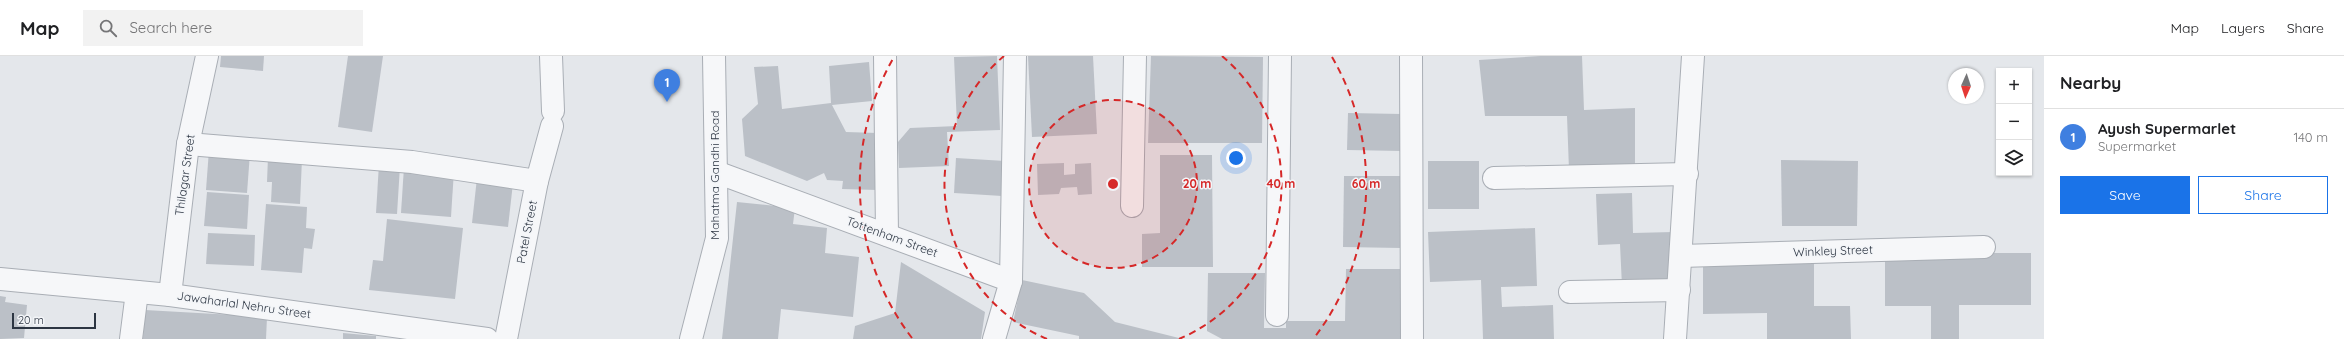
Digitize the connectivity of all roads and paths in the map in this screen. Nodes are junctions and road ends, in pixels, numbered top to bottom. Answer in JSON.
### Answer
{"nodes":[{"id":1,"x":207,"y":56,"type":"edge"},
{"id":2,"x":551,"y":56,"type":"edge"},
{"id":3,"x":714,"y":56,"type":"edge"},
{"id":4,"x":885,"y":56,"type":"edge"},
{"id":5,"x":1015,"y":56,"type":"edge"},
{"id":6,"x":1135,"y":56,"type":"edge"},
{"id":7,"x":1280,"y":56,"type":"edge"},
{"id":8,"x":1411,"y":56,"type":"edge"},
{"id":9,"x":1693,"y":56,"type":"edge"},
{"id":10,"x":188,"y":144,"type":"junction"},
{"id":11,"x":716,"y":172,"type":"junction"},
{"id":12,"x":1687,"y":174,"type":"junction"},
{"id":13,"x":1494,"y":178,"type":"dead end"},
{"id":14,"x":537,"y":181,"type":"junction"},
{"id":15,"x":1132,"y":206,"type":"dead end"},
{"id":16,"x":888,"y":235,"type":"junction"},
{"id":17,"x":1984,"y":247,"type":"dead end"},
{"id":18,"x":1681,"y":256,"type":"junction"},
{"id":19,"x":0,"y":279,"type":"edge"},
{"id":20,"x":1011,"y":282,"type":"junction"},
{"id":21,"x":1679,"y":290,"type":"junction"},
{"id":22,"x":137,"y":292,"type":"junction"},
{"id":23,"x":1570,"y":292,"type":"dead end"},
{"id":24,"x":170,"y":295,"type":"junction"},
{"id":25,"x":1277,"y":315,"type":"dead end"},
{"id":26,"x":131,"y":339,"type":"edge"},
{"id":27,"x":487,"y":339,"type":"edge"},
{"id":28,"x":506,"y":339,"type":"edge"},
{"id":29,"x":691,"y":339,"type":"edge"},
{"id":30,"x":994,"y":339,"type":"edge"},
{"id":31,"x":1412,"y":339,"type":"edge"},
{"id":32,"x":1675,"y":339,"type":"edge"}],
"edges":[{"from":1,"to":10,"type":"street","name":"Thilagar Street"},
{"from":2,"to":14,"type":"street","name":"Patel Street"},
{"from":3,"to":11,"type":"street","name":"Mahatma Gandhi Road"},
{"from":4,"to":16,"type":"street"},
{"from":5,"to":20,"type":"street"},
{"from":6,"to":15,"type":"street"},
{"from":7,"to":25,"type":"street"},
{"from":8,"to":31,"type":"street"},
{"from":9,"to":12,"type":"street"},
{"from":10,"to":14,"type":"street"},
{"from":10,"to":24,"type":"street","name":"Thilagar Street"},
{"from":11,"to":16,"type":"street","name":"Tottenham Street"},
{"from":11,"to":29,"type":"street","name":"Mahatma Gandhi Road"},
{"from":12,"to":13,"type":"street"},
{"from":12,"to":18,"type":"street"},
{"from":14,"to":28,"type":"street","name":"Patel Street"},
{"from":16,"to":20,"type":"street","name":"Tottenham Street"},
{"from":17,"to":18,"type":"street","name":"Winkley Street"},
{"from":18,"to":21,"type":"street"},
{"from":19,"to":22,"type":"street","name":"Jawaharlal Nehru Street"},
{"from":20,"to":30,"type":"street"},
{"from":21,"to":23,"type":"street"},
{"from":21,"to":32,"type":"street"},
{"from":22,"to":24,"type":"street","name":"Jawaharlal Nehru Street"},
{"from":22,"to":26,"type":"street"},
{"from":24,"to":27,"type":"street","name":"Jawaharlal Nehru Street"}]}
